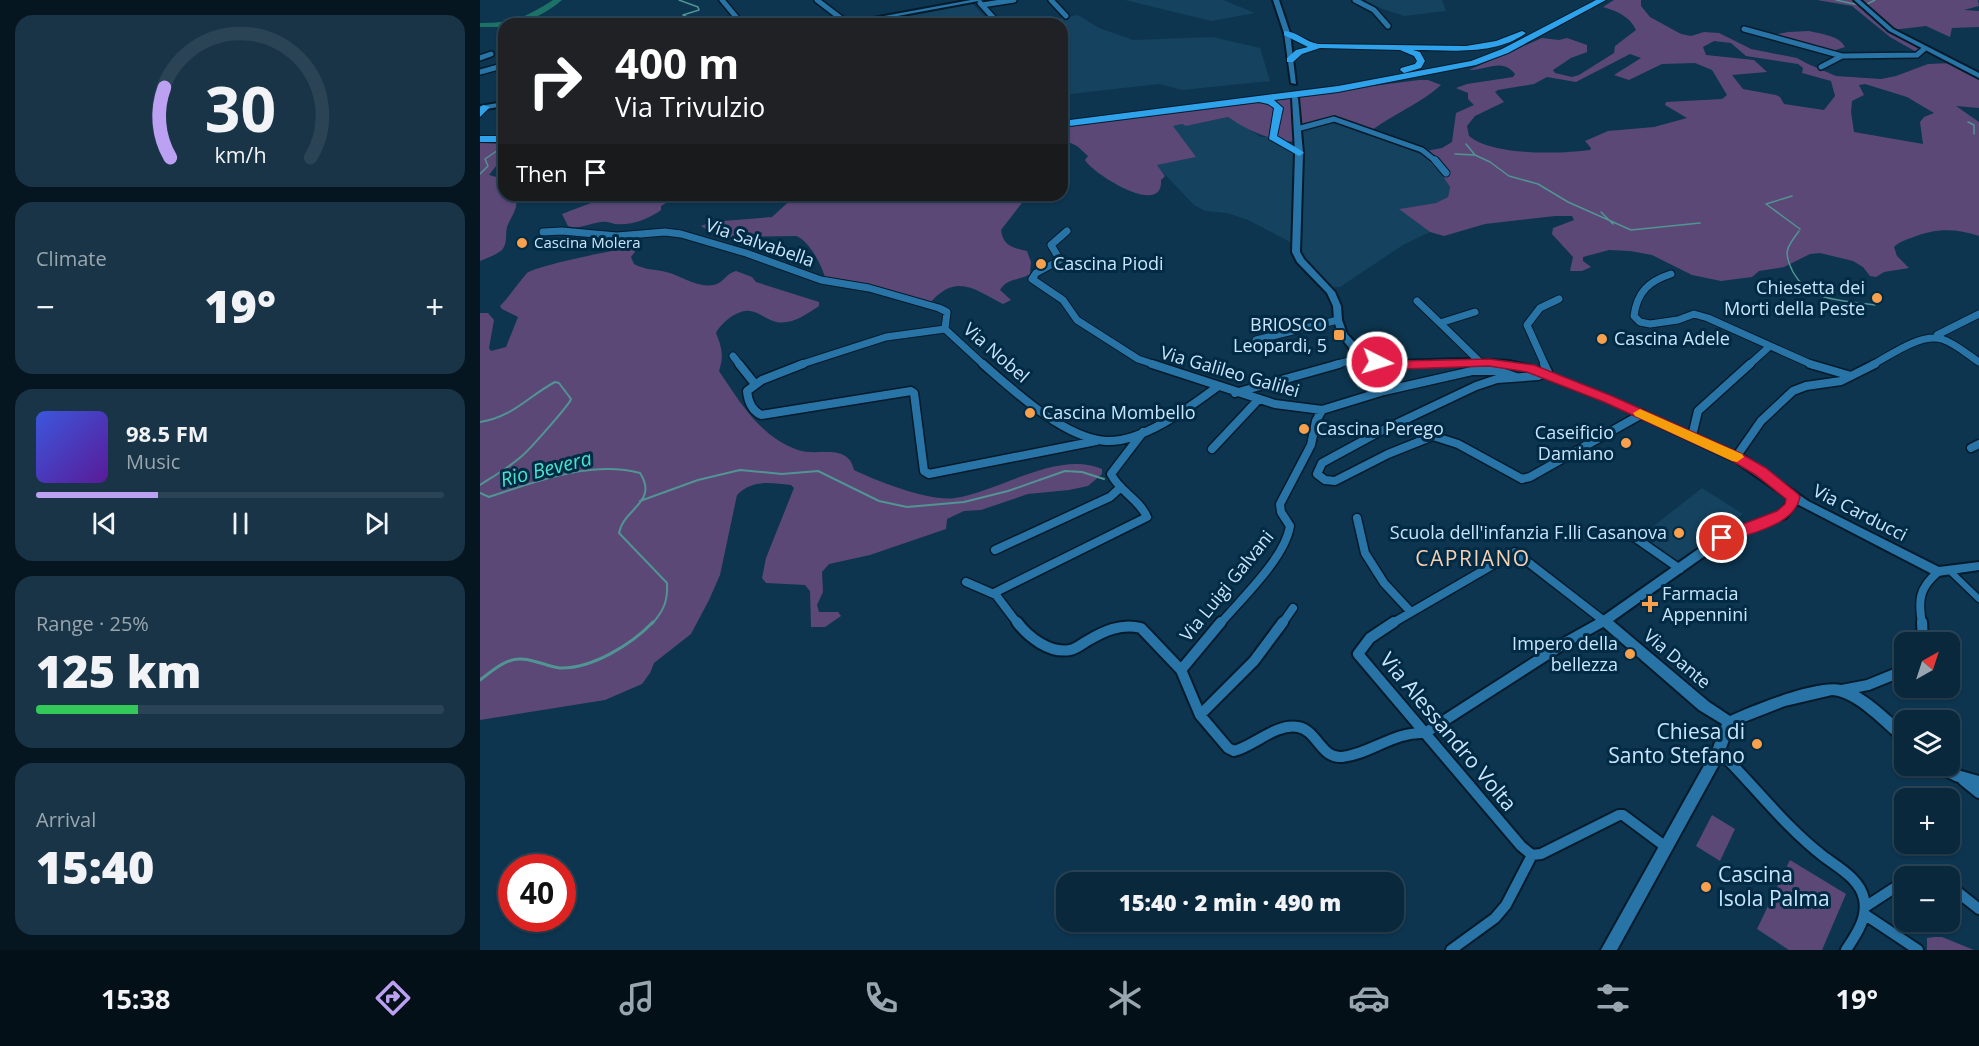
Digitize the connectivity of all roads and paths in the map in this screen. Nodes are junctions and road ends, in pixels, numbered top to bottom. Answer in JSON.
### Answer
{"nodes":[{"id":1,"x":722,"y":0,"type":"edge"},
{"id":2,"x":817,"y":0,"type":"edge"},
{"id":3,"x":1014,"y":0,"type":"edge"},
{"id":4,"x":1051,"y":0,"type":"edge"},
{"id":5,"x":1276,"y":0,"type":"edge"},
{"id":6,"x":1355,"y":0,"type":"edge"},
{"id":7,"x":1588,"y":0,"type":"edge"},
{"id":8,"x":1602,"y":0,"type":"edge"},
{"id":9,"x":1857,"y":0,"type":"edge"},
{"id":10,"x":980,"y":2,"type":"edge"},
{"id":11,"x":942,"y":3,"type":"edge"},
{"id":12,"x":1570,"y":10,"type":"junction"},
{"id":13,"x":1066,"y":16,"type":"dead end"},
{"id":14,"x":737,"y":18,"type":"edge"},
{"id":15,"x":838,"y":18,"type":"edge"},
{"id":16,"x":873,"y":18,"type":"edge"},
{"id":17,"x":994,"y":18,"type":"edge"},
{"id":18,"x":1388,"y":26,"type":"dead end"},
{"id":19,"x":1744,"y":29,"type":"dead end"},
{"id":20,"x":1287,"y":33,"type":"junction"},
{"id":21,"x":1289,"y":46,"type":"junction"},
{"id":22,"x":1307,"y":46,"type":"junction"},
{"id":23,"x":1393,"y":47,"type":"junction"},
{"id":24,"x":1924,"y":49,"type":"junction"},
{"id":25,"x":491,"y":54,"type":"dead end"},
{"id":26,"x":1842,"y":56,"type":"junction"},
{"id":27,"x":480,"y":57,"type":"edge"},
{"id":28,"x":1290,"y":60,"type":"junction"},
{"id":29,"x":498,"y":67,"type":"edge"},
{"id":30,"x":1821,"y":67,"type":"dead end"},
{"id":31,"x":480,"y":72,"type":"edge"},
{"id":32,"x":1977,"y":75,"type":"edge"},
{"id":33,"x":1334,"y":81,"type":"junction"},
{"id":34,"x":1294,"y":83,"type":"dead end"},
{"id":35,"x":1348,"y":87,"type":"junction"},
{"id":36,"x":1295,"y":98,"type":"dead end"},
{"id":37,"x":1276,"y":105,"type":"junction"},
{"id":38,"x":498,"y":106,"type":"edge"},
{"id":39,"x":1197,"y":107,"type":"junction"},
{"id":40,"x":482,"y":110,"type":"edge"},
{"id":41,"x":1068,"y":117,"type":"edge"},
{"id":42,"x":1068,"y":123,"type":"edge"},
{"id":43,"x":1297,"y":129,"type":"junction"},
{"id":44,"x":480,"y":133,"type":"edge"},
{"id":45,"x":498,"y":134,"type":"edge"},
{"id":46,"x":480,"y":139,"type":"edge"},
{"id":47,"x":498,"y":139,"type":"edge"},
{"id":48,"x":1276,"y":141,"type":"junction"},
{"id":49,"x":1299,"y":149,"type":"junction"},
{"id":50,"x":1446,"y":173,"type":"dead end"},
{"id":51,"x":1067,"y":231,"type":"dead end"},
{"id":52,"x":543,"y":232,"type":"dead end"},
{"id":53,"x":1671,"y":274,"type":"dead end"},
{"id":54,"x":1559,"y":299,"type":"dead end"},
{"id":55,"x":1417,"y":302,"type":"dead end"},
{"id":56,"x":1475,"y":312,"type":"dead end"},
{"id":57,"x":1979,"y":314,"type":"edge"},
{"id":58,"x":1338,"y":320,"type":"junction"},
{"id":59,"x":1440,"y":323,"type":"junction"},
{"id":60,"x":945,"y":329,"type":"junction"},
{"id":61,"x":1941,"y":338,"type":"junction"},
{"id":62,"x":1256,"y":340,"type":"dead end"},
{"id":63,"x":1770,"y":346,"type":"junction"},
{"id":64,"x":733,"y":357,"type":"dead end"},
{"id":65,"x":1364,"y":357,"type":"junction"},
{"id":66,"x":1480,"y":362,"type":"junction"},
{"id":67,"x":1979,"y":362,"type":"edge"},
{"id":68,"x":1529,"y":368,"type":"junction"},
{"id":69,"x":1541,"y":373,"type":"junction"},
{"id":70,"x":1851,"y":376,"type":"junction"},
{"id":71,"x":1516,"y":377,"type":"junction"},
{"id":72,"x":755,"y":384,"type":"junction"},
{"id":73,"x":1217,"y":387,"type":"junction"},
{"id":74,"x":1235,"y":393,"type":"junction"},
{"id":75,"x":1258,"y":400,"type":"junction"},
{"id":76,"x":1322,"y":410,"type":"junction"},
{"id":77,"x":1642,"y":414,"type":"junction"},
{"id":78,"x":1143,"y":432,"type":"junction"},
{"id":79,"x":1692,"y":436,"type":"junction"},
{"id":80,"x":1096,"y":441,"type":"junction"},
{"id":81,"x":1212,"y":448,"type":"dead end"},
{"id":82,"x":1736,"y":457,"type":"junction"},
{"id":83,"x":1120,"y":488,"type":"junction"},
{"id":84,"x":1793,"y":497,"type":"junction"},
{"id":85,"x":1357,"y":518,"type":"dead end"},
{"id":86,"x":1627,"y":532,"type":"dead end"},
{"id":87,"x":995,"y":550,"type":"dead end"},
{"id":88,"x":1977,"y":568,"type":"edge"},
{"id":89,"x":1680,"y":569,"type":"junction"},
{"id":90,"x":1944,"y":571,"type":"junction"},
{"id":91,"x":966,"y":582,"type":"dead end"},
{"id":92,"x":994,"y":593,"type":"junction"},
{"id":93,"x":1979,"y":599,"type":"edge"},
{"id":94,"x":1293,"y":608,"type":"dead end"},
{"id":95,"x":1410,"y":611,"type":"junction"},
{"id":96,"x":1604,"y":621,"type":"junction"},
{"id":97,"x":1922,"y":632,"type":"edge"},
{"id":98,"x":1181,"y":670,"type":"junction"},
{"id":99,"x":1894,"y":675,"type":"edge"},
{"id":100,"x":1841,"y":690,"type":"junction"},
{"id":101,"x":1200,"y":716,"type":"junction"},
{"id":102,"x":1728,"y":722,"type":"junction"},
{"id":103,"x":1894,"y":729,"type":"edge"},
{"id":104,"x":1426,"y":733,"type":"junction"},
{"id":105,"x":1717,"y":755,"type":"junction"},
{"id":106,"x":1957,"y":776,"type":"joint"},
{"id":107,"x":1979,"y":782,"type":"edge"},
{"id":108,"x":1979,"y":793,"type":"edge"},
{"id":109,"x":1666,"y":847,"type":"junction"},
{"id":110,"x":1532,"y":855,"type":"junction"},
{"id":111,"x":1894,"y":890,"type":"edge"},
{"id":112,"x":1960,"y":894,"type":"edge"},
{"id":113,"x":1979,"y":909,"type":"edge"},
{"id":114,"x":1864,"y":910,"type":"junction"},
{"id":115,"x":1451,"y":950,"type":"edge"},
{"id":116,"x":1609,"y":950,"type":"edge"},
{"id":117,"x":1846,"y":950,"type":"edge"},
{"id":118,"x":1918,"y":950,"type":"edge"}],
"edges":[{"from":1,"to":14,"type":"street"},
{"from":2,"to":15,"type":"street"},
{"from":3,"to":10,"type":"street"},
{"from":4,"to":13,"type":"street"},
{"from":5,"to":20,"type":"street"},
{"from":6,"to":18,"type":"street"},
{"from":7,"to":12,"type":"highway"},
{"from":8,"to":35,"type":"highway"},
{"from":9,"to":24,"type":"street"},
{"from":10,"to":11,"type":"street"},
{"from":10,"to":17,"type":"street"},
{"from":11,"to":16,"type":"street"},
{"from":12,"to":23,"type":"highway"},
{"from":12,"to":33,"type":"highway"},
{"from":19,"to":26,"type":"street"},
{"from":20,"to":21,"type":"street"},
{"from":20,"to":22,"type":"highway"},
{"from":21,"to":22,"type":"highway"},
{"from":21,"to":28,"type":"street"},
{"from":22,"to":23,"type":"highway"},
{"from":22,"to":28,"type":"highway"},
{"from":23,"to":33,"type":"highway"},
{"from":24,"to":26,"type":"street"},
{"from":24,"to":32,"type":"street"},
{"from":25,"to":27,"type":"street"},
{"from":26,"to":30,"type":"street"},
{"from":28,"to":34,"type":"street"},
{"from":29,"to":31,"type":"street"},
{"from":33,"to":41,"type":"highway"},
{"from":35,"to":37,"type":"highway"},
{"from":35,"to":39,"type":"highway"},
{"from":36,"to":43,"type":"street"},
{"from":37,"to":39,"type":"highway"},
{"from":37,"to":48,"type":"highway"},
{"from":38,"to":40,"type":"street"},
{"from":39,"to":42,"type":"highway"},
{"from":43,"to":49,"type":"street"},
{"from":43,"to":50,"type":"street"},
{"from":44,"to":45,"type":"highway"},
{"from":46,"to":47,"type":"highway"},
{"from":48,"to":49,"type":"highway"},
{"from":48,"to":49,"type":"highway"},
{"from":49,"to":58,"type":"street"},
{"from":51,"to":73,"type":"street","name":"Via Galileo Galilei"},
{"from":52,"to":60,"type":"street","name":"Via Salvabella"},
{"from":53,"to":63,"type":"street"},
{"from":54,"to":69,"type":"street"},
{"from":55,"to":59,"type":"street"},
{"from":56,"to":59,"type":"street"},
{"from":57,"to":61,"type":"street"},
{"from":58,"to":62,"type":"street"},
{"from":58,"to":65,"type":"street"},
{"from":59,"to":66,"type":"street"},
{"from":60,"to":72,"type":"street"},
{"from":60,"to":80,"type":"street","name":"Via Nobel"},
{"from":61,"to":67,"type":"street"},
{"from":61,"to":70,"type":"street"},
{"from":63,"to":70,"type":"street"},
{"from":63,"to":79,"type":"street"},
{"from":64,"to":72,"type":"street"},
{"from":65,"to":66,"type":"street","name":"Via Carducci"},
{"from":65,"to":74,"type":"street"},
{"from":66,"to":68,"type":"street","name":"Via Carducci"},
{"from":68,"to":69,"type":"street","name":"Via Carducci"},
{"from":68,"to":71,"type":"street"},
{"from":69,"to":71,"type":"street"},
{"from":69,"to":77,"type":"street","name":"Via Carducci"},
{"from":70,"to":82,"type":"street"},
{"from":71,"to":76,"type":"street","name":"Via Galileo Galilei"},
{"from":71,"to":77,"type":"street"},
{"from":72,"to":80,"type":"street"},
{"from":73,"to":74,"type":"street","name":"Via Galileo Galilei"},
{"from":73,"to":78,"type":"street"},
{"from":74,"to":75,"type":"street","name":"Via Galileo Galilei"},
{"from":75,"to":76,"type":"street","name":"Via Galileo Galilei"},
{"from":75,"to":81,"type":"street"},
{"from":76,"to":98,"type":"street","name":"Via Luigi Galvani"},
{"from":77,"to":79,"type":"street","name":"Via Carducci"},
{"from":78,"to":80,"type":"street"},
{"from":78,"to":83,"type":"street"},
{"from":79,"to":82,"type":"street","name":"Via Carducci"},
{"from":82,"to":84,"type":"street","name":"Via Carducci"},
{"from":83,"to":87,"type":"street"},
{"from":83,"to":92,"type":"street"},
{"from":84,"to":89,"type":"street"},
{"from":84,"to":90,"type":"street","name":"Via Carducci"},
{"from":85,"to":95,"type":"street"},
{"from":86,"to":89,"type":"street"},
{"from":88,"to":90,"type":"street"},
{"from":89,"to":96,"type":"street"},
{"from":90,"to":93,"type":"street"},
{"from":90,"to":97,"type":"street"},
{"from":91,"to":92,"type":"street"},
{"from":92,"to":98,"type":"street"},
{"from":94,"to":101,"type":"street"},
{"from":95,"to":96,"type":"street","name":"Via Alessandro Volta"},
{"from":95,"to":104,"type":"street","name":"Via Alessandro Volta"},
{"from":96,"to":102,"type":"street","name":"Via Dante"},
{"from":96,"to":104,"type":"street"},
{"from":98,"to":101,"type":"street","name":"Via Luigi Galvani"},
{"from":99,"to":100,"type":"street"},
{"from":100,"to":102,"type":"street"},
{"from":100,"to":103,"type":"street"},
{"from":101,"to":104,"type":"street","name":"Via Luigi Galvani"},
{"from":102,"to":105,"type":"street"},
{"from":104,"to":110,"type":"street","name":"Via Alessandro Volta"},
{"from":105,"to":109,"type":"street"},
{"from":105,"to":114,"type":"street"},
{"from":106,"to":107,"type":"street"},
{"from":106,"to":108,"type":"street"},
{"from":109,"to":110,"type":"street"},
{"from":109,"to":116,"type":"street"},
{"from":110,"to":115,"type":"street"},
{"from":111,"to":114,"type":"street"},
{"from":112,"to":113,"type":"street"},
{"from":114,"to":117,"type":"street"},
{"from":114,"to":118,"type":"street"}]}
